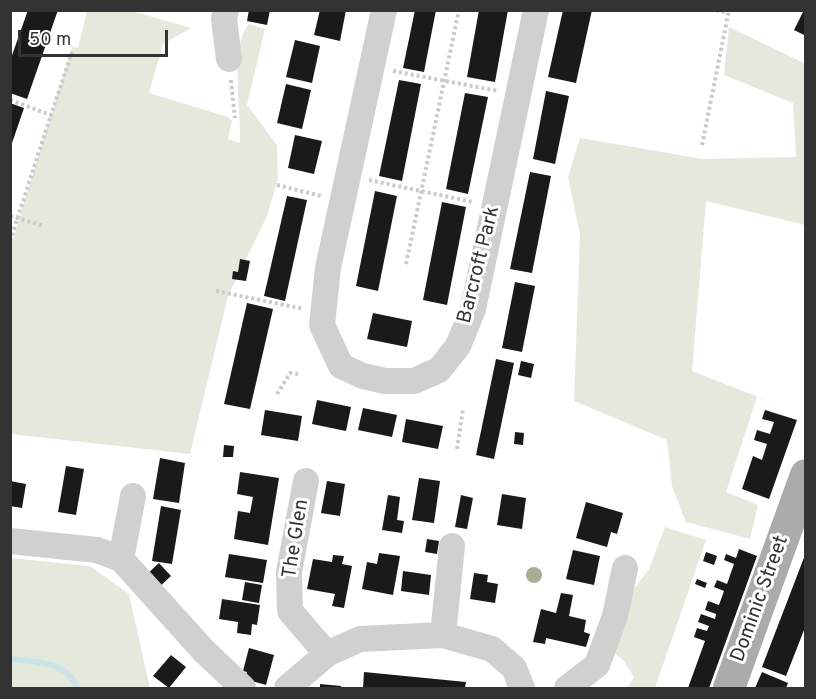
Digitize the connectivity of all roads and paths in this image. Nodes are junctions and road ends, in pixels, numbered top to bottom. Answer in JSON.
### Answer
{"nodes":[{"id":1,"x":226,"y":10,"type":"edge"},
{"id":2,"x":384,"y":10,"type":"edge"},
{"id":3,"x":459,"y":10,"type":"edge"},
{"id":4,"x":536,"y":10,"type":"edge"},
{"id":5,"x":716,"y":10,"type":"edge"},
{"id":6,"x":729,"y":12,"type":"edge"},
{"id":7,"x":72,"y":52,"type":"dead end"},
{"id":8,"x":229,"y":58,"type":"joint"},
{"id":9,"x":371,"y":67,"type":"junction"},
{"id":10,"x":443,"y":81,"type":"junction"},
{"id":11,"x":518,"y":95,"type":"junction"},
{"id":12,"x":10,"y":100,"type":"edge"},
{"id":13,"x":51,"y":115,"type":"junction"},
{"id":14,"x":235,"y":118,"type":"dead end"},
{"id":15,"x":702,"y":145,"type":"dead end"},
{"id":16,"x":348,"y":176,"type":"junction"},
{"id":17,"x":277,"y":185,"type":"dead end"},
{"id":18,"x":421,"y":190,"type":"junction"},
{"id":19,"x":326,"y":197,"type":"dead end"},
{"id":20,"x":495,"y":207,"type":"junction"},
{"id":21,"x":10,"y":216,"type":"edge"},
{"id":22,"x":18,"y":218,"type":"junction"},
{"id":23,"x":44,"y":226,"type":"dead end"},
{"id":24,"x":10,"y":241,"type":"edge"},
{"id":25,"x":406,"y":264,"type":"dead end"},
{"id":26,"x":216,"y":291,"type":"dead end"},
{"id":27,"x":305,"y":310,"type":"dead end"},
{"id":28,"x":298,"y":374,"type":"dead end"},
{"id":29,"x":277,"y":394,"type":"dead end"},
{"id":30,"x":463,"y":409,"type":"dead end"},
{"id":31,"x":457,"y":449,"type":"dead end"},
{"id":32,"x":806,"y":475,"type":"edge"},
{"id":33,"x":306,"y":481,"type":"dead end"},
{"id":34,"x":133,"y":496,"type":"dead end"},
{"id":35,"x":10,"y":541,"type":"edge"},
{"id":36,"x":452,"y":546,"type":"dead end"},
{"id":37,"x":121,"y":559,"type":"junction"},
{"id":38,"x":625,"y":568,"type":"dead end"},
{"id":39,"x":443,"y":635,"type":"junction"},
{"id":40,"x":327,"y":654,"type":"junction"},
{"id":41,"x":243,"y":688,"type":"edge"},
{"id":42,"x":287,"y":688,"type":"edge"},
{"id":43,"x":522,"y":688,"type":"edge"},
{"id":44,"x":567,"y":688,"type":"edge"},
{"id":45,"x":729,"y":688,"type":"edge"}],
"edges":[{"from":1,"to":8,"type":"street"},
{"from":2,"to":9,"type":"street","name":"Barcroft Park"},
{"from":3,"to":10,"type":"path"},
{"from":4,"to":11,"type":"street","name":"Barcroft Park"},
{"from":5,"to":6,"type":"path"},
{"from":6,"to":15,"type":"path"},
{"from":7,"to":13,"type":"path"},
{"from":8,"to":14,"type":"path"},
{"from":9,"to":10,"type":"path"},
{"from":9,"to":16,"type":"street","name":"Barcroft Park"},
{"from":10,"to":11,"type":"path"},
{"from":10,"to":18,"type":"path"},
{"from":11,"to":20,"type":"street","name":"Barcroft Park"},
{"from":12,"to":13,"type":"path"},
{"from":13,"to":22,"type":"path"},
{"from":16,"to":18,"type":"path"},
{"from":16,"to":20,"type":"street","name":"Barcroft Park"},
{"from":17,"to":19,"type":"path"},
{"from":18,"to":20,"type":"path"},
{"from":18,"to":25,"type":"path"},
{"from":21,"to":22,"type":"path"},
{"from":22,"to":23,"type":"path"},
{"from":22,"to":24,"type":"path"},
{"from":26,"to":27,"type":"path"},
{"from":28,"to":29,"type":"path"},
{"from":30,"to":31,"type":"path"},
{"from":32,"to":45,"type":"main road","name":"Dominic Street"},
{"from":33,"to":40,"type":"street","name":"The Glen"},
{"from":34,"to":37,"type":"street"},
{"from":35,"to":37,"type":"street"},
{"from":36,"to":39,"type":"street"},
{"from":37,"to":41,"type":"street"},
{"from":38,"to":44,"type":"street"},
{"from":39,"to":40,"type":"street"},
{"from":39,"to":43,"type":"street"},
{"from":40,"to":42,"type":"street"}]}
